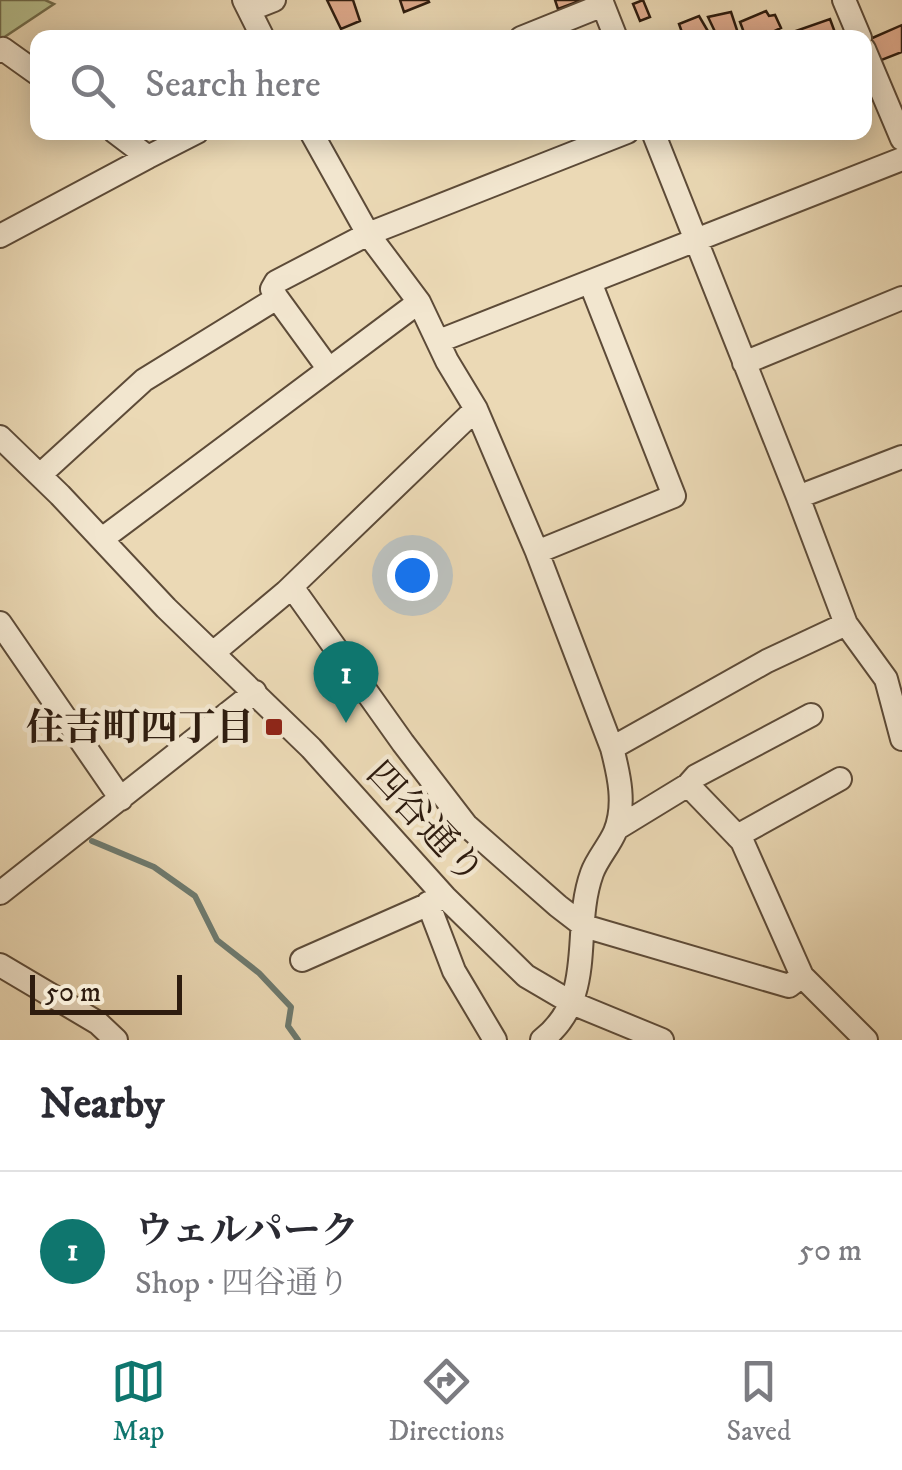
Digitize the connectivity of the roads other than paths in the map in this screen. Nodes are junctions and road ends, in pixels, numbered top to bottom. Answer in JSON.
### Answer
{"nodes":[{"id":1,"x":274,"y":0,"type":"edge"},
{"id":2,"x":844,"y":0,"type":"edge"},
{"id":3,"x":602,"y":2,"type":"edge"},
{"id":4,"x":246,"y":5,"type":"edge"},
{"id":5,"x":258,"y":30,"type":"edge"},
{"id":6,"x":539,"y":30,"type":"edge"},
{"id":7,"x":613,"y":30,"type":"edge"},
{"id":8,"x":857,"y":30,"type":"edge"},
{"id":9,"x":0,"y":51,"type":"edge"},
{"id":10,"x":30,"y":68,"type":"edge"},
{"id":11,"x":872,"y":68,"type":"edge"},
{"id":12,"x":125,"y":140,"type":"edge"},
{"id":13,"x":183,"y":140,"type":"edge"},
{"id":14,"x":315,"y":140,"type":"edge"},
{"id":15,"x":607,"y":140,"type":"edge"},
{"id":16,"x":657,"y":140,"type":"edge"},
{"id":17,"x":902,"y":140,"type":"edge"},
{"id":18,"x":148,"y":158,"type":"junction"},
{"id":19,"x":902,"y":159,"type":"edge"},
{"id":20,"x":368,"y":234,"type":"junction"},
{"id":21,"x":0,"y":236,"type":"edge"},
{"id":22,"x":696,"y":241,"type":"junction"},
{"id":23,"x":590,"y":282,"type":"junction"},
{"id":24,"x":276,"y":298,"type":"junction"},
{"id":25,"x":902,"y":298,"type":"edge"},
{"id":26,"x":419,"y":302,"type":"junction"},
{"id":27,"x":439,"y":341,"type":"junction"},
{"id":28,"x":744,"y":363,"type":"junction"},
{"id":29,"x":328,"y":368,"type":"junction"},
{"id":30,"x":476,"y":410,"type":"junction"},
{"id":31,"x":2,"y":442,"type":"edge"},
{"id":32,"x":902,"y":458,"type":"edge"},
{"id":33,"x":40,"y":475,"type":"junction"},
{"id":34,"x":798,"y":497,"type":"junction"},
{"id":35,"x":102,"y":539,"type":"junction"},
{"id":36,"x":537,"y":552,"type":"junction"},
{"id":37,"x":292,"y":586,"type":"junction"},
{"id":38,"x":0,"y":623,"type":"edge"},
{"id":39,"x":846,"y":624,"type":"junction"},
{"id":40,"x":214,"y":652,"type":"junction"},
{"id":41,"x":255,"y":692,"type":"junction"},
{"id":42,"x":899,"y":714,"type":"edge"},
{"id":43,"x":811,"y":716,"type":"dead end"},
{"id":44,"x":902,"y":739,"type":"edge"},
{"id":45,"x":612,"y":748,"type":"junction"},
{"id":46,"x":840,"y":780,"type":"dead end"},
{"id":47,"x":688,"y":784,"type":"junction"},
{"id":48,"x":121,"y":800,"type":"junction"},
{"id":49,"x":616,"y":829,"type":"junction"},
{"id":50,"x":738,"y":836,"type":"junction"},
{"id":51,"x":0,"y":893,"type":"edge"},
{"id":52,"x":437,"y":900,"type":"junction"},
{"id":53,"x":584,"y":926,"type":"junction"},
{"id":54,"x":302,"y":960,"type":"dead end"},
{"id":55,"x":0,"y":965,"type":"edge"},
{"id":56,"x":802,"y":976,"type":"junction"},
{"id":57,"x":572,"y":1002,"type":"junction"},
{"id":58,"x":116,"y":1040,"type":"edge"},
{"id":59,"x":494,"y":1040,"type":"edge"},
{"id":60,"x":542,"y":1040,"type":"edge"},
{"id":61,"x":662,"y":1040,"type":"edge"},
{"id":62,"x":866,"y":1040,"type":"edge"}],
"edges":[{"from":1,"to":4,"type":"street"},
{"from":2,"to":8,"type":"street"},
{"from":3,"to":6,"type":"street"},
{"from":3,"to":7,"type":"street"},
{"from":4,"to":5,"type":"street"},
{"from":9,"to":10,"type":"street"},
{"from":11,"to":17,"type":"street"},
{"from":12,"to":18,"type":"street"},
{"from":13,"to":18,"type":"street"},
{"from":14,"to":20,"type":"street"},
{"from":15,"to":20,"type":"street"},
{"from":16,"to":22,"type":"street"},
{"from":18,"to":21,"type":"street"},
{"from":19,"to":22,"type":"street"},
{"from":20,"to":24,"type":"street"},
{"from":20,"to":26,"type":"street"},
{"from":22,"to":23,"type":"street"},
{"from":22,"to":28,"type":"street"},
{"from":23,"to":27,"type":"street"},
{"from":23,"to":36,"type":"street"},
{"from":24,"to":29,"type":"street"},
{"from":24,"to":33,"type":"street"},
{"from":25,"to":28,"type":"street"},
{"from":26,"to":27,"type":"street"},
{"from":26,"to":29,"type":"street"},
{"from":27,"to":30,"type":"street"},
{"from":28,"to":34,"type":"street"},
{"from":29,"to":35,"type":"street"},
{"from":30,"to":36,"type":"street"},
{"from":30,"to":37,"type":"street"},
{"from":31,"to":33,"type":"street","name":"四谷通り"},
{"from":32,"to":34,"type":"street"},
{"from":33,"to":35,"type":"street","name":"四谷通り"},
{"from":34,"to":39,"type":"street"},
{"from":35,"to":40,"type":"street","name":"四谷通り"},
{"from":36,"to":45,"type":"street"},
{"from":37,"to":40,"type":"street"},
{"from":37,"to":53,"type":"street"},
{"from":38,"to":48,"type":"street"},
{"from":39,"to":42,"type":"street"},
{"from":39,"to":45,"type":"street"},
{"from":40,"to":41,"type":"street","name":"四谷通り"},
{"from":41,"to":48,"type":"street"},
{"from":41,"to":52,"type":"street","name":"四谷通り"},
{"from":42,"to":44,"type":"street"},
{"from":43,"to":47,"type":"street"},
{"from":45,"to":49,"type":"street"},
{"from":46,"to":50,"type":"street"},
{"from":47,"to":49,"type":"street"},
{"from":47,"to":50,"type":"street"},
{"from":48,"to":51,"type":"street"},
{"from":49,"to":53,"type":"street"},
{"from":50,"to":56,"type":"street"},
{"from":52,"to":54,"type":"street"},
{"from":52,"to":57,"type":"street","name":"四谷通り"},
{"from":52,"to":59,"type":"street"},
{"from":53,"to":56,"type":"street"},
{"from":53,"to":57,"type":"street"},
{"from":55,"to":58,"type":"street"},
{"from":56,"to":62,"type":"street"},
{"from":57,"to":60,"type":"street"},
{"from":57,"to":61,"type":"street","name":"四谷通り"}]}
